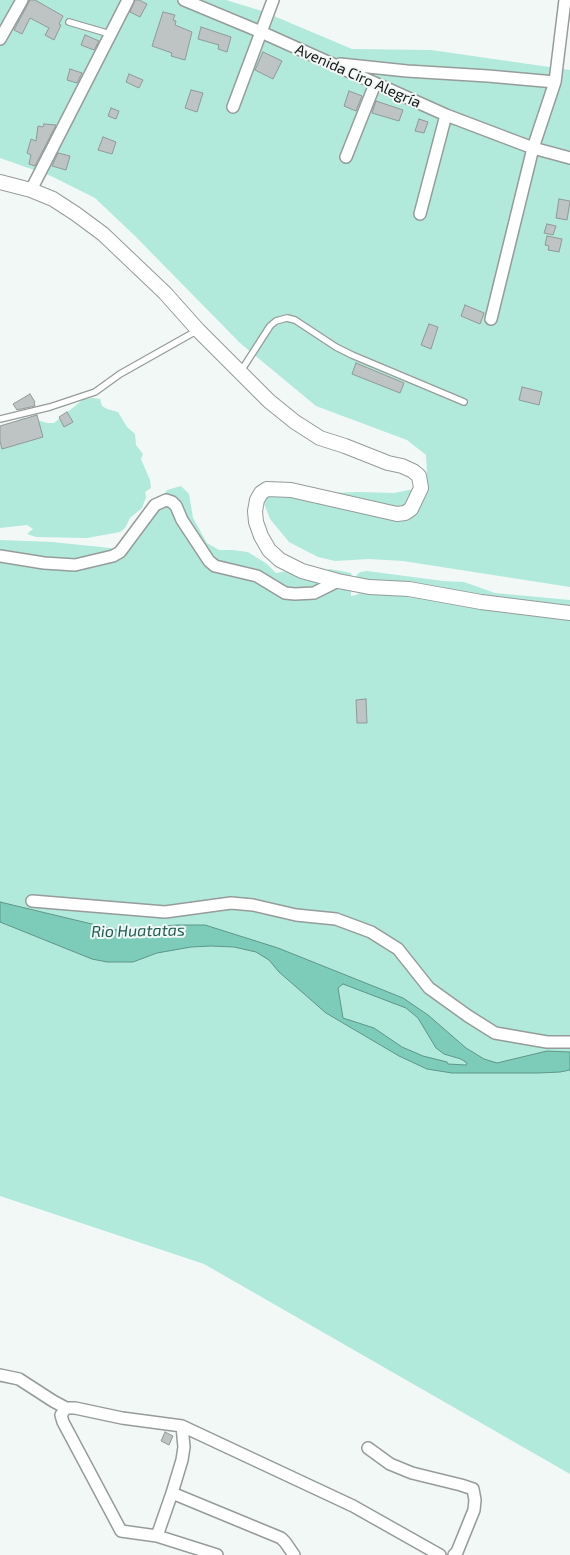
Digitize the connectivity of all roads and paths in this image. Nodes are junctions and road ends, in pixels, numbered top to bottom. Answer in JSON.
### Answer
{"nodes":[{"id":1,"x":22,"y":0,"type":"edge"},
{"id":2,"x":128,"y":0,"type":"edge"},
{"id":3,"x":184,"y":0,"type":"edge"},
{"id":4,"x":274,"y":0,"type":"edge"},
{"id":5,"x":565,"y":0,"type":"edge"},
{"id":6,"x":69,"y":22,"type":"dead end"},
{"id":7,"x":261,"y":32,"type":"junction"},
{"id":8,"x":110,"y":34,"type":"junction"},
{"id":9,"x":0,"y":40,"type":"edge"},
{"id":10,"x":331,"y":63,"type":"junction"},
{"id":11,"x":555,"y":82,"type":"junction"},
{"id":12,"x":375,"y":84,"type":"junction"},
{"id":13,"x":233,"y":107,"type":"dead end"},
{"id":14,"x":446,"y":115,"type":"junction"},
{"id":15,"x":533,"y":148,"type":"junction"},
{"id":16,"x":346,"y":157,"type":"dead end"},
{"id":17,"x":570,"y":158,"type":"edge"},
{"id":18,"x":0,"y":182,"type":"edge"},
{"id":19,"x":31,"y":190,"type":"junction"},
{"id":20,"x":420,"y":214,"type":"dead end"},
{"id":21,"x":491,"y":319,"type":"dead end"},
{"id":22,"x":198,"y":330,"type":"junction"},
{"id":23,"x":240,"y":372,"type":"junction"},
{"id":24,"x":464,"y":402,"type":"dead end"},
{"id":25,"x":0,"y":419,"type":"edge"},
{"id":26,"x":0,"y":556,"type":"edge"},
{"id":27,"x":338,"y":580,"type":"junction"},
{"id":28,"x":570,"y":613,"type":"edge"},
{"id":29,"x":32,"y":901,"type":"dead end"},
{"id":30,"x":570,"y":1042,"type":"edge"},
{"id":31,"x":0,"y":1375,"type":"edge"},
{"id":32,"x":66,"y":1408,"type":"junction"},
{"id":33,"x":182,"y":1426,"type":"junction"},
{"id":34,"x":368,"y":1448,"type":"dead end"},
{"id":35,"x":172,"y":1493,"type":"junction"},
{"id":36,"x":157,"y":1536,"type":"junction"},
{"id":37,"x":216,"y":1555,"type":"edge"},
{"id":38,"x":294,"y":1555,"type":"edge"},
{"id":39,"x":440,"y":1555,"type":"edge"},
{"id":40,"x":454,"y":1555,"type":"edge"}],
"edges":[{"from":1,"to":9,"type":"street"},
{"from":2,"to":8,"type":"street"},
{"from":3,"to":7,"type":"street","name":"Avenida Ciro Alegría"},
{"from":4,"to":7,"type":"street"},
{"from":5,"to":11,"type":"street"},
{"from":6,"to":8,"type":"lane"},
{"from":7,"to":10,"type":"street","name":"Avenida Ciro Alegría"},
{"from":7,"to":13,"type":"street"},
{"from":8,"to":19,"type":"street"},
{"from":10,"to":11,"type":"street"},
{"from":10,"to":12,"type":"street","name":"Avenida Ciro Alegría"},
{"from":11,"to":15,"type":"street"},
{"from":12,"to":14,"type":"street","name":"Avenida Ciro Alegría"},
{"from":12,"to":16,"type":"street"},
{"from":14,"to":15,"type":"street","name":"Avenida Ciro Alegría"},
{"from":14,"to":20,"type":"street"},
{"from":15,"to":17,"type":"street","name":"Avenida Ciro Alegría"},
{"from":15,"to":21,"type":"street"},
{"from":18,"to":19,"type":"street"},
{"from":19,"to":22,"type":"street"},
{"from":22,"to":23,"type":"street"},
{"from":22,"to":25,"type":"lane"},
{"from":23,"to":24,"type":"lane"},
{"from":23,"to":27,"type":"street"},
{"from":26,"to":27,"type":"street"},
{"from":27,"to":28,"type":"street"},
{"from":29,"to":30,"type":"street"},
{"from":31,"to":32,"type":"street"},
{"from":32,"to":33,"type":"street"},
{"from":32,"to":36,"type":"street"},
{"from":33,"to":35,"type":"street"},
{"from":33,"to":39,"type":"street"},
{"from":34,"to":40,"type":"street"},
{"from":35,"to":36,"type":"street"},
{"from":35,"to":38,"type":"street"},
{"from":36,"to":37,"type":"street"}]}
